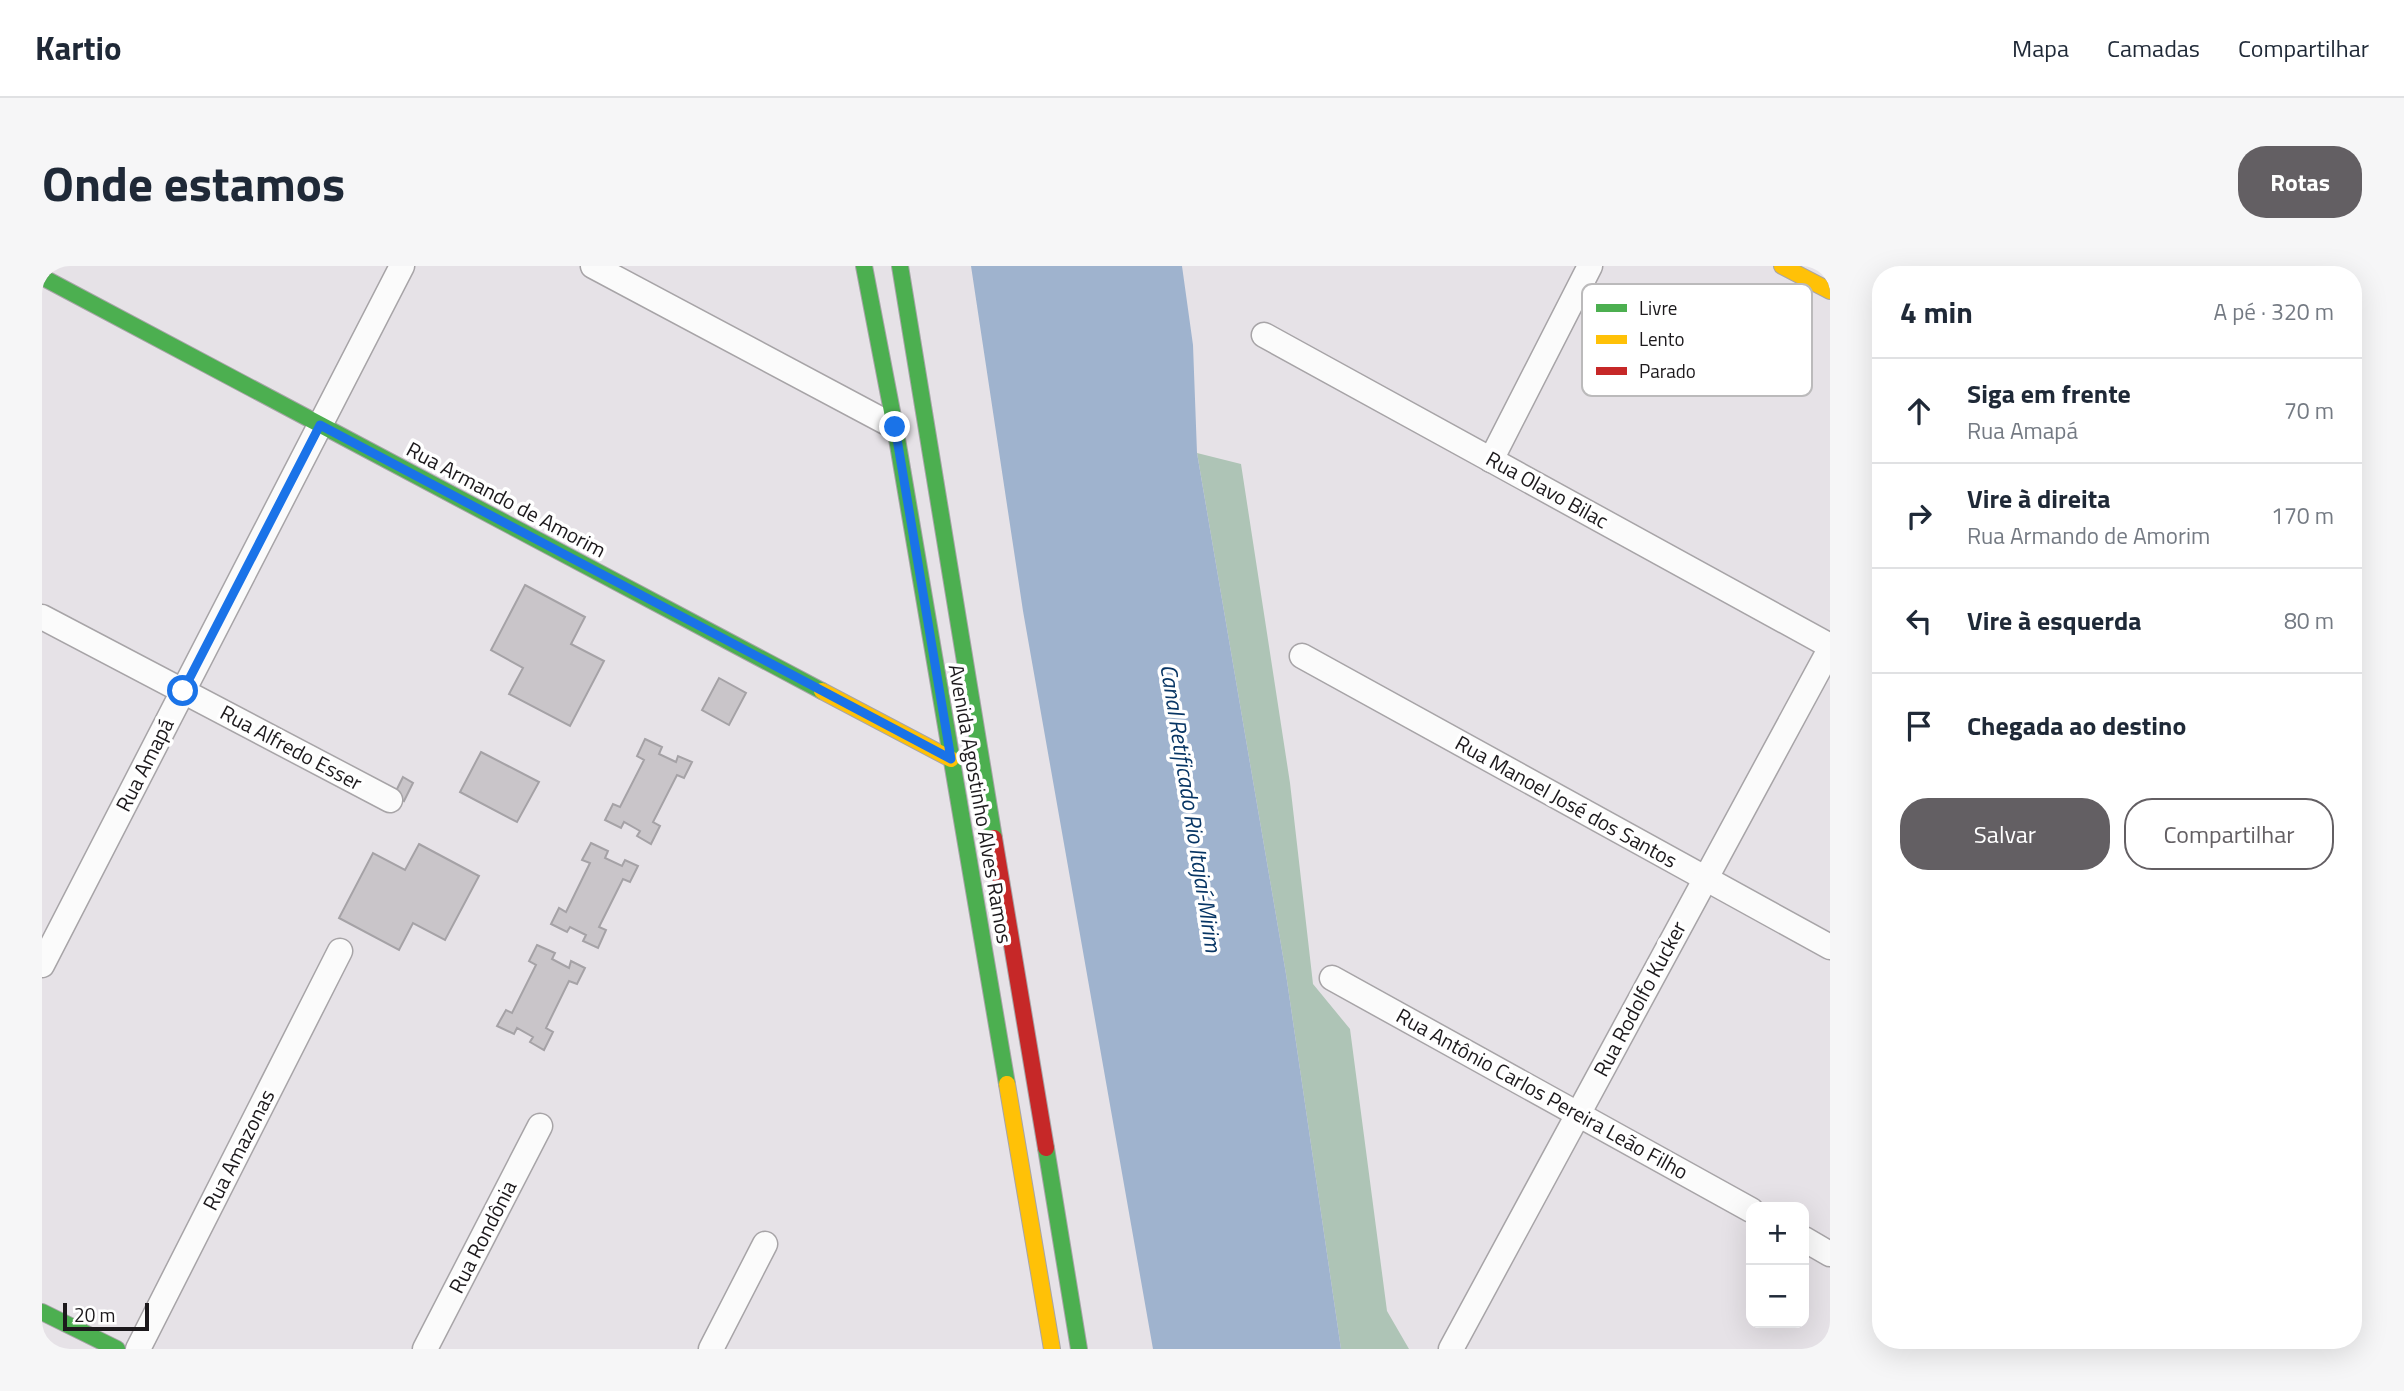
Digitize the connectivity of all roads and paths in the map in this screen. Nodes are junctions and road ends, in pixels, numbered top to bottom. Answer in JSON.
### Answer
{"nodes":[{"id":1,"x":402,"y":266,"type":"edge"},
{"id":2,"x":593,"y":266,"type":"edge"},
{"id":3,"x":864,"y":266,"type":"edge"},
{"id":4,"x":900,"y":266,"type":"edge"},
{"id":5,"x":1590,"y":266,"type":"edge"},
{"id":6,"x":1782,"y":266,"type":"edge"},
{"id":7,"x":42,"y":277,"type":"edge"},
{"id":8,"x":1830,"y":291,"type":"edge"},
{"id":9,"x":1264,"y":335,"type":"dead end"},
{"id":10,"x":320,"y":425,"type":"junction"},
{"id":11,"x":895,"y":427,"type":"junction"},
{"id":12,"x":1491,"y":460,"type":"junction"},
{"id":13,"x":42,"y":617,"type":"edge"},
{"id":14,"x":1830,"y":648,"type":"edge"},
{"id":15,"x":1302,"y":656,"type":"dead end"},
{"id":16,"x":183,"y":691,"type":"junction"},
{"id":17,"x":951,"y":759,"type":"junction"},
{"id":18,"x":390,"y":800,"type":"dead end"},
{"id":19,"x":1706,"y":878,"type":"junction"},
{"id":20,"x":1830,"y":947,"type":"edge"},
{"id":21,"x":340,"y":951,"type":"dead end"},
{"id":22,"x":42,"y":965,"type":"edge"},
{"id":23,"x":1332,"y":978,"type":"dead end"},
{"id":24,"x":1578,"y":1114,"type":"junction"},
{"id":25,"x":540,"y":1126,"type":"dead end"},
{"id":26,"x":1746,"y":1207,"type":"edge"},
{"id":27,"x":1809,"y":1242,"type":"edge"},
{"id":28,"x":765,"y":1244,"type":"dead end"},
{"id":29,"x":1830,"y":1254,"type":"edge"},
{"id":30,"x":42,"y":1312,"type":"edge"},
{"id":31,"x":117,"y":1349,"type":"edge"},
{"id":32,"x":138,"y":1349,"type":"edge"},
{"id":33,"x":425,"y":1349,"type":"edge"},
{"id":34,"x":711,"y":1349,"type":"edge"},
{"id":35,"x":1052,"y":1349,"type":"edge"},
{"id":36,"x":1079,"y":1349,"type":"edge"},
{"id":37,"x":1451,"y":1349,"type":"edge"}],
"edges":[{"from":1,"to":10,"type":"street","name":"Rua Amapá"},
{"from":2,"to":11,"type":"street"},
{"from":3,"to":11,"type":"main road","name":"Avenida Agostinho Alves Ramos"},
{"from":4,"to":36,"type":"main road","name":"Avenida Agostinho Alves Ramos"},
{"from":5,"to":12,"type":"street"},
{"from":6,"to":8,"type":"main road"},
{"from":7,"to":10,"type":"main road","name":"Rua Armando de Amorim"},
{"from":9,"to":12,"type":"street","name":"Rua Olavo Bilac"},
{"from":10,"to":16,"type":"street","name":"Rua Amapá"},
{"from":10,"to":17,"type":"main road","name":"Rua Armando de Amorim"},
{"from":11,"to":17,"type":"main road","name":"Avenida Agostinho Alves Ramos"},
{"from":12,"to":14,"type":"street","name":"Rua Olavo Bilac"},
{"from":13,"to":16,"type":"street","name":"Rua Alfredo Esser"},
{"from":14,"to":19,"type":"street","name":"Rua Rodolfo Kucker"},
{"from":15,"to":19,"type":"street","name":"Rua Manoel José dos Santos"},
{"from":16,"to":18,"type":"street","name":"Rua Alfredo Esser"},
{"from":16,"to":22,"type":"street","name":"Rua Amapá"},
{"from":17,"to":35,"type":"main road","name":"Avenida Agostinho Alves Ramos"},
{"from":19,"to":20,"type":"street","name":"Rua Manoel José dos Santos"},
{"from":19,"to":24,"type":"street","name":"Rua Rodolfo Kucker"},
{"from":21,"to":32,"type":"street","name":"Rua Amazonas"},
{"from":23,"to":24,"type":"street","name":"Rua Antônio Carlos Pereira Leão Filho"},
{"from":24,"to":26,"type":"street","name":"Rua Antônio Carlos Pereira Leão Filho"},
{"from":24,"to":37,"type":"street","name":"Rua Rodolfo Kucker"},
{"from":25,"to":33,"type":"street","name":"Rua Rondônia"},
{"from":27,"to":29,"type":"street"},
{"from":28,"to":34,"type":"street"},
{"from":30,"to":31,"type":"main road"}]}
